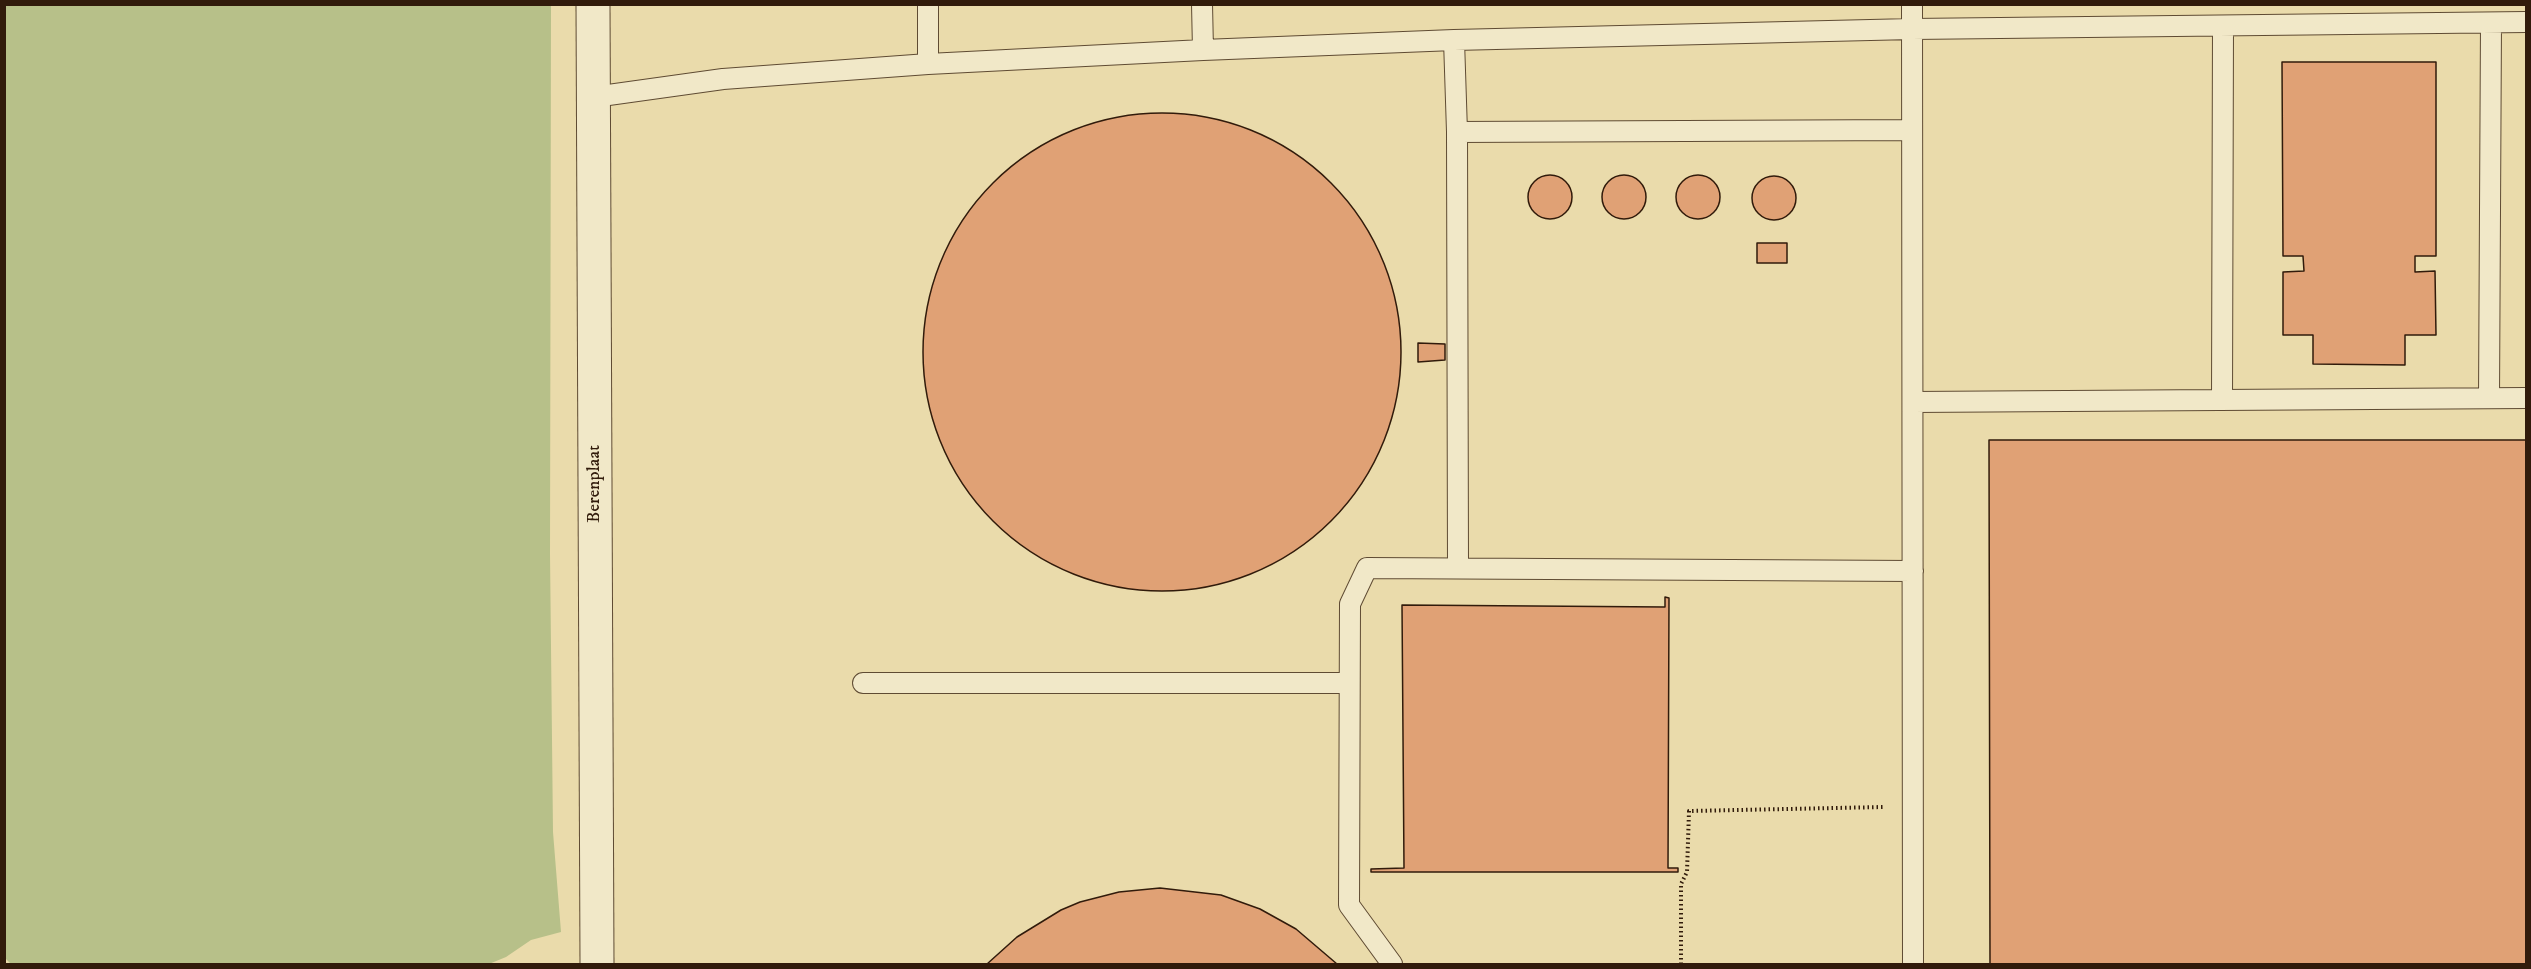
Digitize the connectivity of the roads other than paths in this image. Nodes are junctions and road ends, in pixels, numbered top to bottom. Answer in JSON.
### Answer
{"nodes":[{"id":1,"x":593,"y":4,"type":"edge"},
{"id":2,"x":928,"y":4,"type":"edge"},
{"id":3,"x":1202,"y":4,"type":"edge"},
{"id":4,"x":1912,"y":4,"type":"edge"},
{"id":5,"x":2526,"y":22,"type":"edge"},
{"id":6,"x":2491,"y":23,"type":"junction"},
{"id":7,"x":2223,"y":26,"type":"junction"},
{"id":8,"x":1912,"y":29,"type":"junction"},
{"id":9,"x":1454,"y":40,"type":"junction"},
{"id":10,"x":1203,"y":50,"type":"junction"},
{"id":11,"x":928,"y":64,"type":"junction"},
{"id":12,"x":594,"y":97,"type":"junction"},
{"id":13,"x":1912,"y":130,"type":"junction"},
{"id":14,"x":1457,"y":132,"type":"junction"},
{"id":15,"x":2489,"y":398,"type":"junction"},
{"id":16,"x":2526,"y":398,"type":"edge"},
{"id":17,"x":2222,"y":400,"type":"junction"},
{"id":18,"x":1913,"y":402,"type":"junction"},
{"id":19,"x":1458,"y":567,"type":"junction"},
{"id":20,"x":1913,"y":571,"type":"junction"},
{"id":21,"x":863,"y":683,"type":"dead end"},
{"id":22,"x":1349,"y":683,"type":"junction"},
{"id":23,"x":597,"y":964,"type":"edge"},
{"id":24,"x":1392,"y":964,"type":"edge"},
{"id":25,"x":1913,"y":964,"type":"edge"}],
"edges":[{"from":1,"to":12,"type":"street","name":"Berenplaat"},
{"from":2,"to":11,"type":"lane"},
{"from":3,"to":10,"type":"lane"},
{"from":4,"to":8,"type":"lane"},
{"from":5,"to":6,"type":"lane"},
{"from":6,"to":7,"type":"lane"},
{"from":6,"to":15,"type":"lane"},
{"from":7,"to":8,"type":"lane"},
{"from":7,"to":17,"type":"lane"},
{"from":8,"to":9,"type":"lane"},
{"from":8,"to":13,"type":"lane"},
{"from":9,"to":10,"type":"lane"},
{"from":9,"to":14,"type":"lane"},
{"from":10,"to":11,"type":"lane"},
{"from":11,"to":12,"type":"lane"},
{"from":12,"to":23,"type":"street","name":"Berenplaat"},
{"from":13,"to":14,"type":"lane"},
{"from":13,"to":18,"type":"lane"},
{"from":14,"to":19,"type":"lane"},
{"from":15,"to":16,"type":"lane"},
{"from":15,"to":17,"type":"lane"},
{"from":17,"to":18,"type":"lane"},
{"from":18,"to":20,"type":"lane"},
{"from":19,"to":20,"type":"lane"},
{"from":19,"to":22,"type":"lane"},
{"from":20,"to":25,"type":"lane"},
{"from":21,"to":22,"type":"lane"},
{"from":22,"to":24,"type":"lane"}]}
